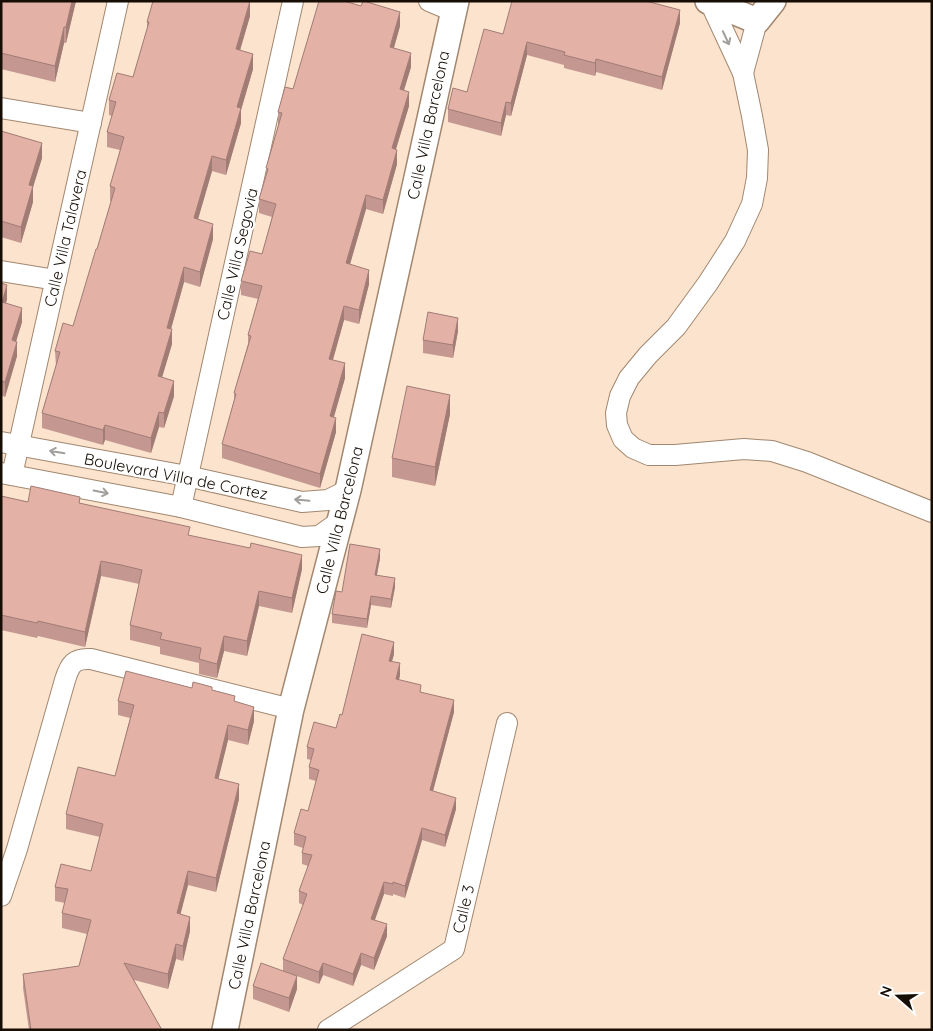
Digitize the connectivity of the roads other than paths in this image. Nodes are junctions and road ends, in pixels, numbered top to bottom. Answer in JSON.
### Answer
{"nodes":[{"id":1,"x":118,"y":1,"type":"edge"},
{"id":2,"x":293,"y":1,"type":"edge"},
{"id":3,"x":429,"y":1,"type":"edge"},
{"id":4,"x":772,"y":1,"type":"edge"},
{"id":5,"x":710,"y":2,"type":"edge"},
{"id":6,"x":455,"y":6,"type":"edge"},
{"id":7,"x":757,"y":21,"type":"junction"},
{"id":8,"x":743,"y":73,"type":"junction"},
{"id":9,"x":1,"y":108,"type":"edge"},
{"id":10,"x":91,"y":123,"type":"junction"},
{"id":11,"x":1,"y":271,"type":"edge"},
{"id":12,"x":56,"y":280,"type":"junction"},
{"id":13,"x":10,"y":444,"type":"edge"},
{"id":14,"x":6,"y":474,"type":"edge"},
{"id":15,"x":188,"y":476,"type":"junction"},
{"id":16,"x":348,"y":490,"type":"junction"},
{"id":17,"x":180,"y":507,"type":"junction"},
{"id":18,"x":932,"y":512,"type":"edge"},
{"id":19,"x":339,"y":522,"type":"junction"},
{"id":20,"x":291,"y":710,"type":"junction"},
{"id":21,"x":507,"y":723,"type":"dead end"},
{"id":22,"x":1,"y":896,"type":"edge"},
{"id":23,"x":225,"y":1030,"type":"edge"},
{"id":24,"x":328,"y":1030,"type":"edge"}],
"edges":[{"from":1,"to":10,"type":"street","name":"Calle Villa Talavera"},
{"from":2,"to":15,"type":"street","name":"Calle Villa Segovia"},
{"from":3,"to":6,"type":"street","name":"Calle Villa Barcelona"},
{"from":4,"to":7,"type":"street"},
{"from":5,"to":7,"type":"street"},
{"from":5,"to":8,"type":"street","one_way":true},
{"from":6,"to":16,"type":"street","name":"Calle Villa Barcelona"},
{"from":7,"to":8,"type":"street"},
{"from":8,"to":18,"type":"street"},
{"from":9,"to":10,"type":"street"},
{"from":10,"to":12,"type":"street","name":"Calle Villa Talavera"},
{"from":11,"to":12,"type":"street"},
{"from":12,"to":13,"type":"street","name":"Calle Villa Talavera"},
{"from":13,"to":14,"type":"street","name":"Calle Villa Talavera"},
{"from":15,"to":13,"type":"street","name":"Boulevard Villa de Cortez","one_way":true},
{"from":14,"to":17,"type":"street","name":"Boulevard Villa de Cortez","one_way":true},
{"from":16,"to":15,"type":"street","name":"Boulevard Villa de Cortez","one_way":true},
{"from":15,"to":17,"type":"street","name":"Calle Villa Segovia"},
{"from":16,"to":19,"type":"street","name":"Calle Villa Barcelona"},
{"from":17,"to":19,"type":"street","name":"Boulevard Villa de Cortez"},
{"from":19,"to":20,"type":"street","name":"Calle Villa Barcelona"},
{"from":20,"to":22,"type":"street"},
{"from":20,"to":23,"type":"street","name":"Calle Villa Barcelona"},
{"from":21,"to":24,"type":"street","name":"Calle 3"}]}
